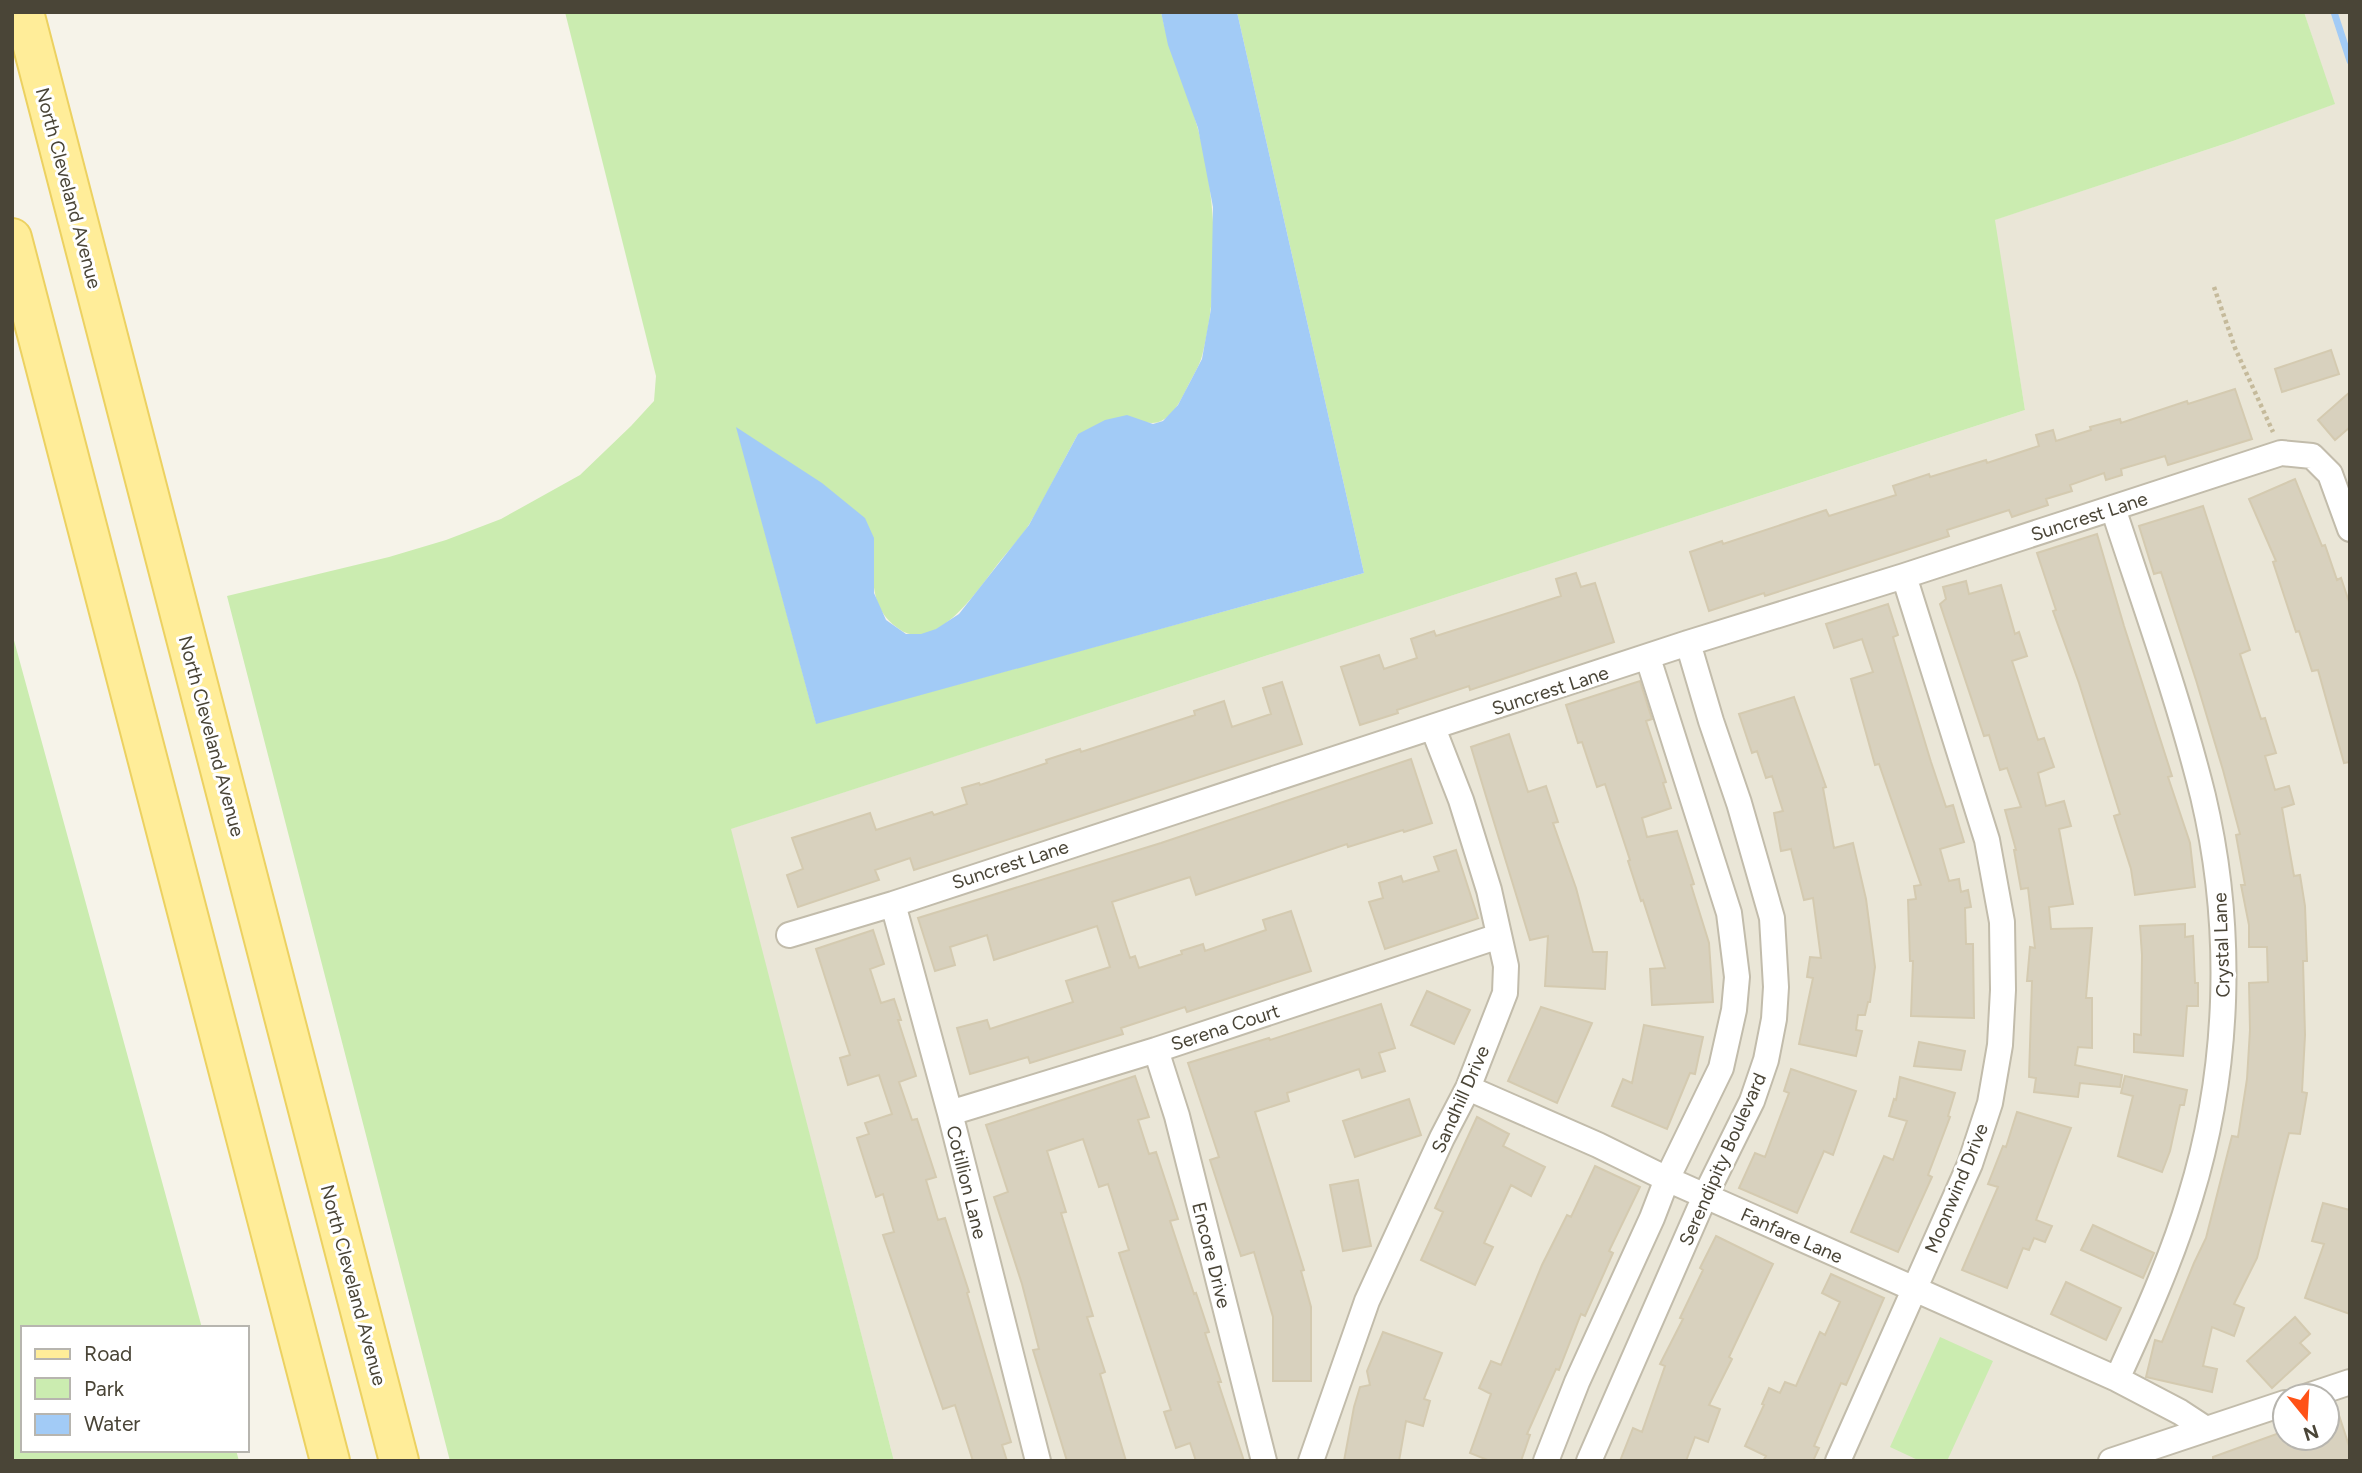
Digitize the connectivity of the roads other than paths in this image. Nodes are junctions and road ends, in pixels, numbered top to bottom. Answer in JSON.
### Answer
{"nodes":[{"id":1,"x":24,"y":12,"type":"edge"},
{"id":2,"x":12,"y":238,"type":"edge"},
{"id":3,"x":2113,"y":508,"type":"junction"},
{"id":4,"x":2350,"y":529,"type":"edge"},
{"id":5,"x":1904,"y":576,"type":"junction"},
{"id":6,"x":1688,"y":643,"type":"junction"},
{"id":7,"x":1648,"y":658,"type":"junction"},
{"id":8,"x":1433,"y":728,"type":"junction"},
{"id":9,"x":893,"y":904,"type":"junction"},
{"id":10,"x":789,"y":935,"type":"dead end"},
{"id":11,"x":1499,"y":936,"type":"junction"},
{"id":12,"x":1156,"y":1050,"type":"junction"},
{"id":13,"x":1468,"y":1088,"type":"junction"},
{"id":14,"x":950,"y":1113,"type":"junction"},
{"id":15,"x":1667,"y":1179,"type":"junction"},
{"id":16,"x":1705,"y":1196,"type":"junction"},
{"id":17,"x":1913,"y":1289,"type":"junction"},
{"id":18,"x":2117,"y":1379,"type":"junction"},
{"id":19,"x":2271,"y":1408,"type":"edge"},
{"id":20,"x":2206,"y":1429,"type":"junction"},
{"id":21,"x":330,"y":1461,"type":"edge"},
{"id":22,"x":400,"y":1461,"type":"edge"},
{"id":23,"x":1038,"y":1461,"type":"edge"},
{"id":24,"x":1264,"y":1461,"type":"edge"},
{"id":25,"x":1311,"y":1461,"type":"edge"},
{"id":26,"x":1546,"y":1461,"type":"edge"},
{"id":27,"x":1590,"y":1461,"type":"edge"},
{"id":28,"x":1838,"y":1461,"type":"edge"},
{"id":29,"x":2111,"y":1461,"type":"edge"}],
"edges":[{"from":1,"to":22,"type":"main road","name":"North Cleveland Avenue"},
{"from":2,"to":21,"type":"main road"},
{"from":3,"to":4,"type":"street","name":"Suncrest Lane"},
{"from":3,"to":5,"type":"street","name":"Suncrest Lane"},
{"from":3,"to":18,"type":"street","name":"Crystal Lane"},
{"from":5,"to":6,"type":"street","name":"Suncrest Lane"},
{"from":5,"to":17,"type":"street","name":"Moonwind Drive"},
{"from":6,"to":7,"type":"street","name":"Suncrest Lane"},
{"from":6,"to":16,"type":"street","name":"Serendipity Boulevard"},
{"from":7,"to":8,"type":"street","name":"Suncrest Lane"},
{"from":7,"to":15,"type":"street","name":"Serendipity Boulevard"},
{"from":8,"to":9,"type":"street","name":"Suncrest Lane"},
{"from":8,"to":11,"type":"street","name":"Sandhill Drive"},
{"from":9,"to":10,"type":"street","name":"Suncrest Lane"},
{"from":9,"to":14,"type":"street","name":"Cotillion Lane"},
{"from":11,"to":12,"type":"street","name":"Serena Court"},
{"from":11,"to":13,"type":"street","name":"Sandhill Drive"},
{"from":12,"to":14,"type":"street","name":"Serena Court"},
{"from":12,"to":24,"type":"street","name":"Encore Drive"},
{"from":13,"to":15,"type":"street","name":"Fanfare Lane"},
{"from":13,"to":25,"type":"street","name":"Sandhill Drive"},
{"from":14,"to":23,"type":"street","name":"Cotillion Lane"},
{"from":15,"to":16,"type":"street","name":"Fanfare Lane"},
{"from":15,"to":26,"type":"street","name":"Serendipity Boulevard"},
{"from":16,"to":17,"type":"street","name":"Fanfare Lane"},
{"from":16,"to":27,"type":"street","name":"Serendipity Boulevard"},
{"from":17,"to":18,"type":"street","name":"Fanfare Lane"},
{"from":17,"to":28,"type":"street","name":"Moonwind Drive"},
{"from":18,"to":20,"type":"street","name":"Fanfare Lane"},
{"from":19,"to":20,"type":"street"},
{"from":20,"to":29,"type":"street"}]}
